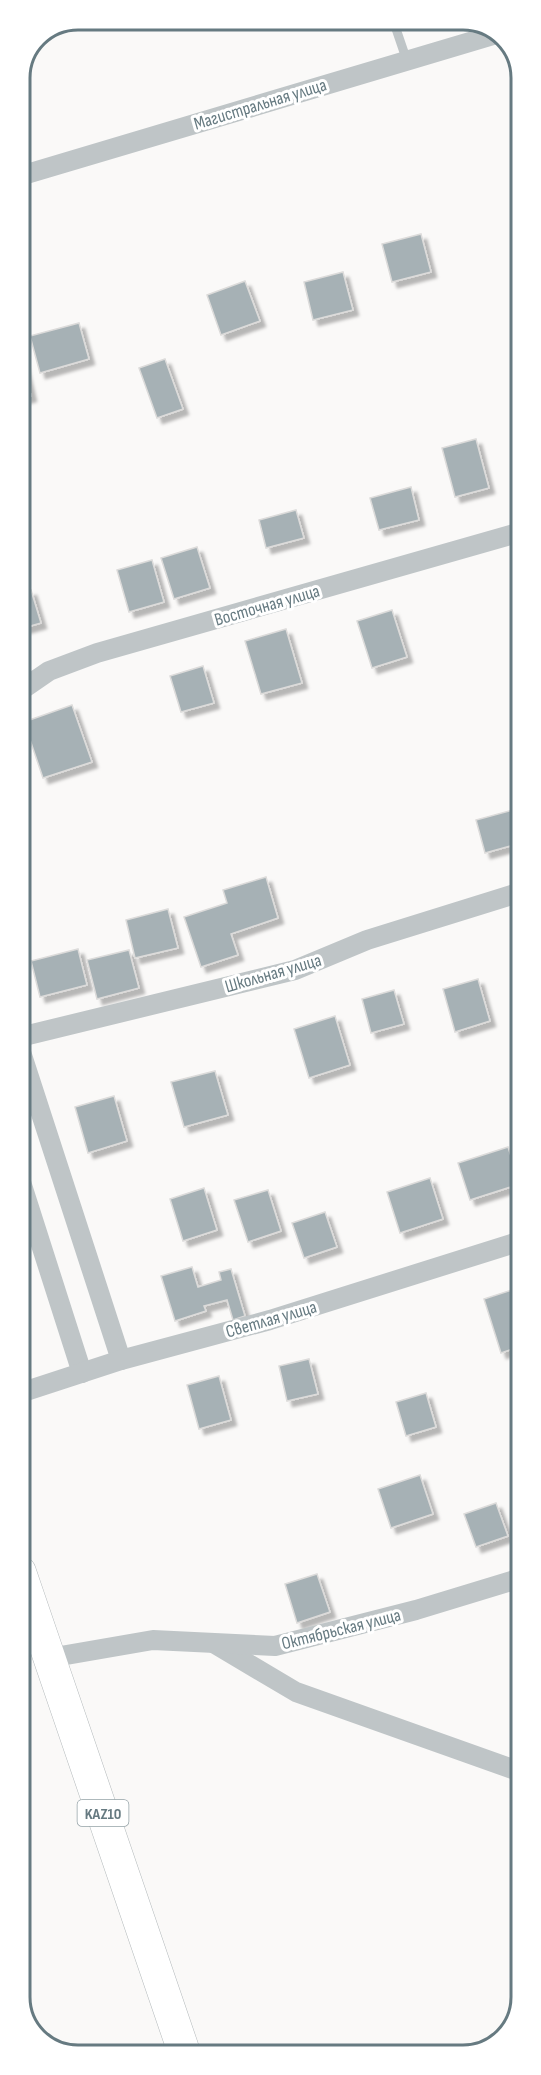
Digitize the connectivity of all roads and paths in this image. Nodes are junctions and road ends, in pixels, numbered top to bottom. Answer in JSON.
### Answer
{"nodes":[{"id":1,"x":396,"y":30,"type":"edge"},
{"id":2,"x":488,"y":37,"type":"edge"},
{"id":3,"x":406,"y":61,"type":"junction"},
{"id":4,"x":30,"y":173,"type":"edge"},
{"id":5,"x":511,"y":535,"type":"edge"},
{"id":6,"x":30,"y":684,"type":"edge"},
{"id":7,"x":511,"y":895,"type":"edge"},
{"id":8,"x":30,"y":1035,"type":"edge"},
{"id":9,"x":30,"y":1080,"type":"edge"},
{"id":10,"x":30,"y":1210,"type":"edge"},
{"id":11,"x":511,"y":1244,"type":"edge"},
{"id":12,"x":121,"y":1360,"type":"junction"},
{"id":13,"x":82,"y":1373,"type":"junction"},
{"id":14,"x":30,"y":1390,"type":"edge"},
{"id":15,"x":511,"y":1581,"type":"edge"},
{"id":16,"x":30,"y":1619,"type":"edge"},
{"id":17,"x":212,"y":1643,"type":"junction"},
{"id":18,"x":49,"y":1658,"type":"junction"},
{"id":19,"x":511,"y":1768,"type":"edge"},
{"id":20,"x":182,"y":2045,"type":"edge"}],
"edges":[{"from":1,"to":3,"type":"lane"},
{"from":2,"to":3,"type":"street","name":"Магистральная улица"},
{"from":3,"to":4,"type":"street","name":"Магистральная улица"},
{"from":5,"to":6,"type":"street","name":"Восточная улица"},
{"from":7,"to":8,"type":"street","name":"Школьная улица"},
{"from":9,"to":12,"type":"street"},
{"from":10,"to":13,"type":"street"},
{"from":11,"to":12,"type":"street","name":"Светлая улица"},
{"from":12,"to":13,"type":"street","name":"Светлая улица"},
{"from":13,"to":14,"type":"street","name":"Светлая улица"},
{"from":15,"to":17,"type":"street","name":"Октябрьская улица"},
{"from":16,"to":18,"type":"highway","number":"KAZ10"},
{"from":17,"to":18,"type":"street","name":"Октябрьская улица"},
{"from":17,"to":19,"type":"street"},
{"from":18,"to":20,"type":"highway","number":"KAZ10"}]}
